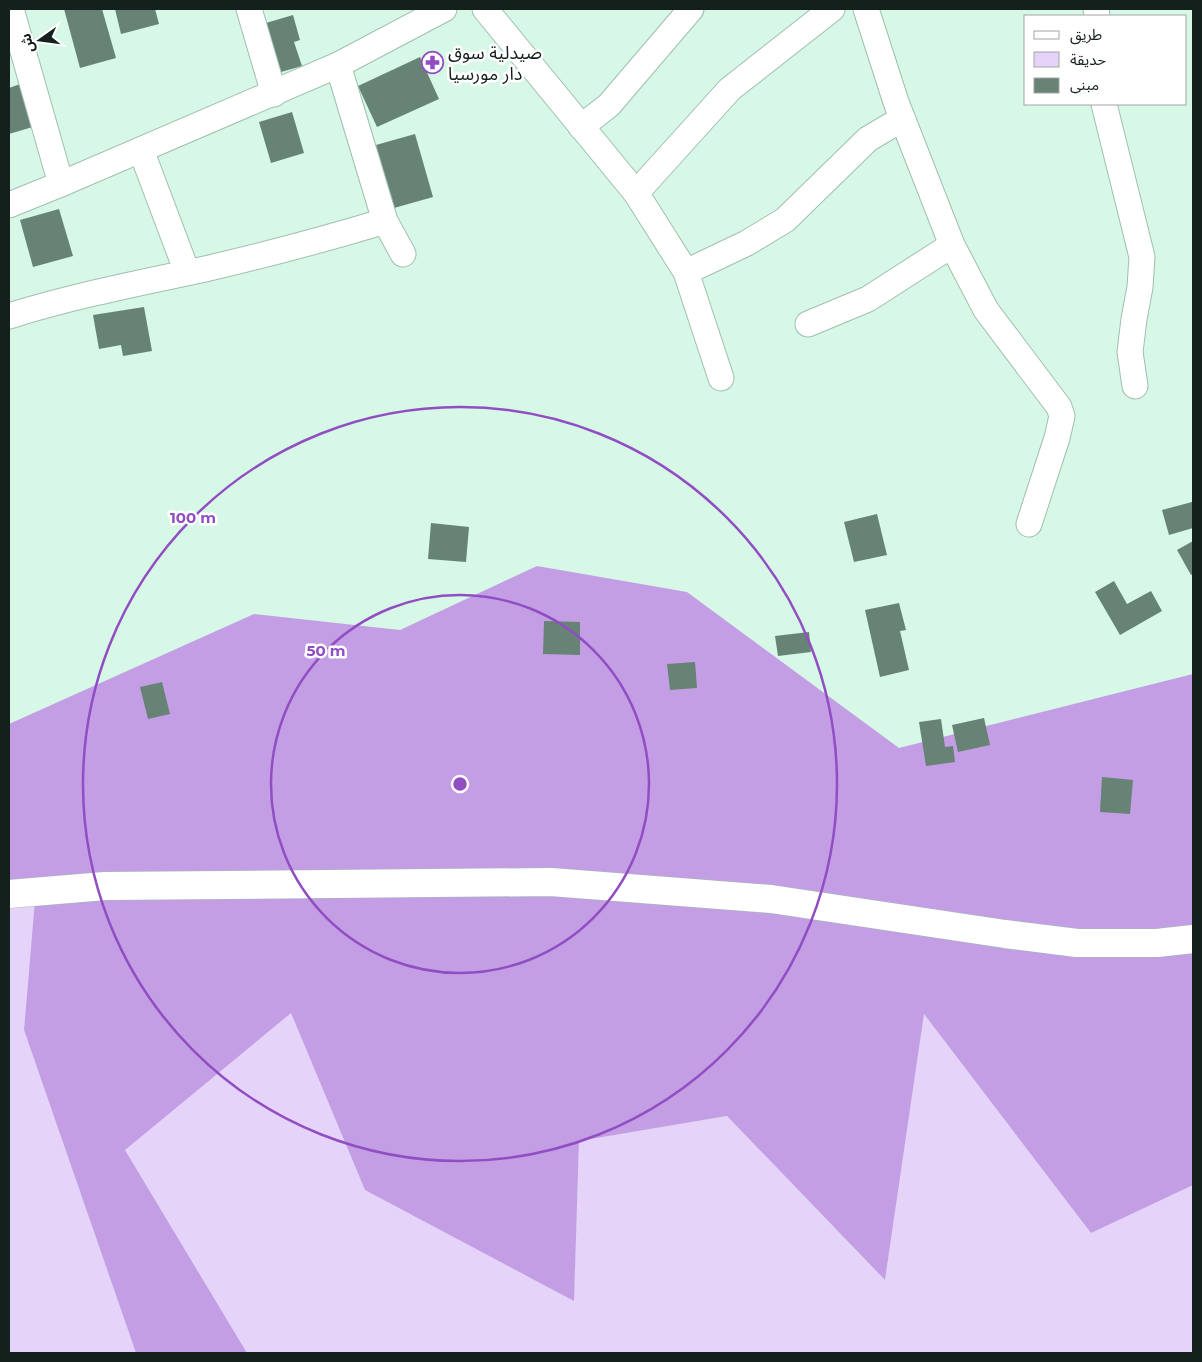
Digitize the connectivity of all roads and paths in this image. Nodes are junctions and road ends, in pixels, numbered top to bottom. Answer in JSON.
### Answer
{"nodes":[{"id":1,"x":11,"y":9,"type":"edge"},
{"id":2,"x":249,"y":9,"type":"edge"},
{"id":3,"x":444,"y":9,"type":"edge"},
{"id":4,"x":485,"y":9,"type":"edge"},
{"id":5,"x":691,"y":9,"type":"edge"},
{"id":6,"x":832,"y":9,"type":"edge"},
{"id":7,"x":866,"y":9,"type":"edge"},
{"id":8,"x":338,"y":65,"type":"junction"},
{"id":9,"x":274,"y":94,"type":"junction"},
{"id":10,"x":1104,"y":105,"type":"edge"},
{"id":11,"x":902,"y":119,"type":"junction"},
{"id":12,"x":581,"y":127,"type":"junction"},
{"id":13,"x":141,"y":150,"type":"junction"},
{"id":14,"x":61,"y":184,"type":"junction"},
{"id":15,"x":636,"y":193,"type":"junction"},
{"id":16,"x":9,"y":205,"type":"edge"},
{"id":17,"x":385,"y":222,"type":"junction"},
{"id":18,"x":952,"y":245,"type":"junction"},
{"id":19,"x":403,"y":254,"type":"dead end"},
{"id":20,"x":187,"y":272,"type":"junction"},
{"id":21,"x":686,"y":272,"type":"junction"},
{"id":22,"x":9,"y":316,"type":"edge"},
{"id":23,"x":808,"y":324,"type":"dead end"},
{"id":24,"x":721,"y":378,"type":"dead end"},
{"id":25,"x":1136,"y":386,"type":"dead end"},
{"id":26,"x":1029,"y":524,"type":"dead end"},
{"id":27,"x":9,"y":894,"type":"edge"},
{"id":28,"x":1193,"y":939,"type":"edge"}],
"edges":[{"from":1,"to":14,"type":"street"},
{"from":2,"to":9,"type":"street"},
{"from":3,"to":8,"type":"street"},
{"from":4,"to":12,"type":"street"},
{"from":5,"to":12,"type":"street"},
{"from":6,"to":15,"type":"street"},
{"from":7,"to":11,"type":"street"},
{"from":8,"to":9,"type":"street"},
{"from":8,"to":17,"type":"street"},
{"from":9,"to":13,"type":"street"},
{"from":10,"to":25,"type":"street"},
{"from":11,"to":18,"type":"street"},
{"from":11,"to":21,"type":"street"},
{"from":12,"to":15,"type":"street"},
{"from":13,"to":14,"type":"street"},
{"from":13,"to":20,"type":"street"},
{"from":14,"to":16,"type":"street"},
{"from":15,"to":21,"type":"street"},
{"from":17,"to":19,"type":"street"},
{"from":17,"to":20,"type":"street"},
{"from":18,"to":23,"type":"street"},
{"from":18,"to":26,"type":"street"},
{"from":20,"to":22,"type":"street"},
{"from":21,"to":24,"type":"street"},
{"from":27,"to":28,"type":"street"}]}
